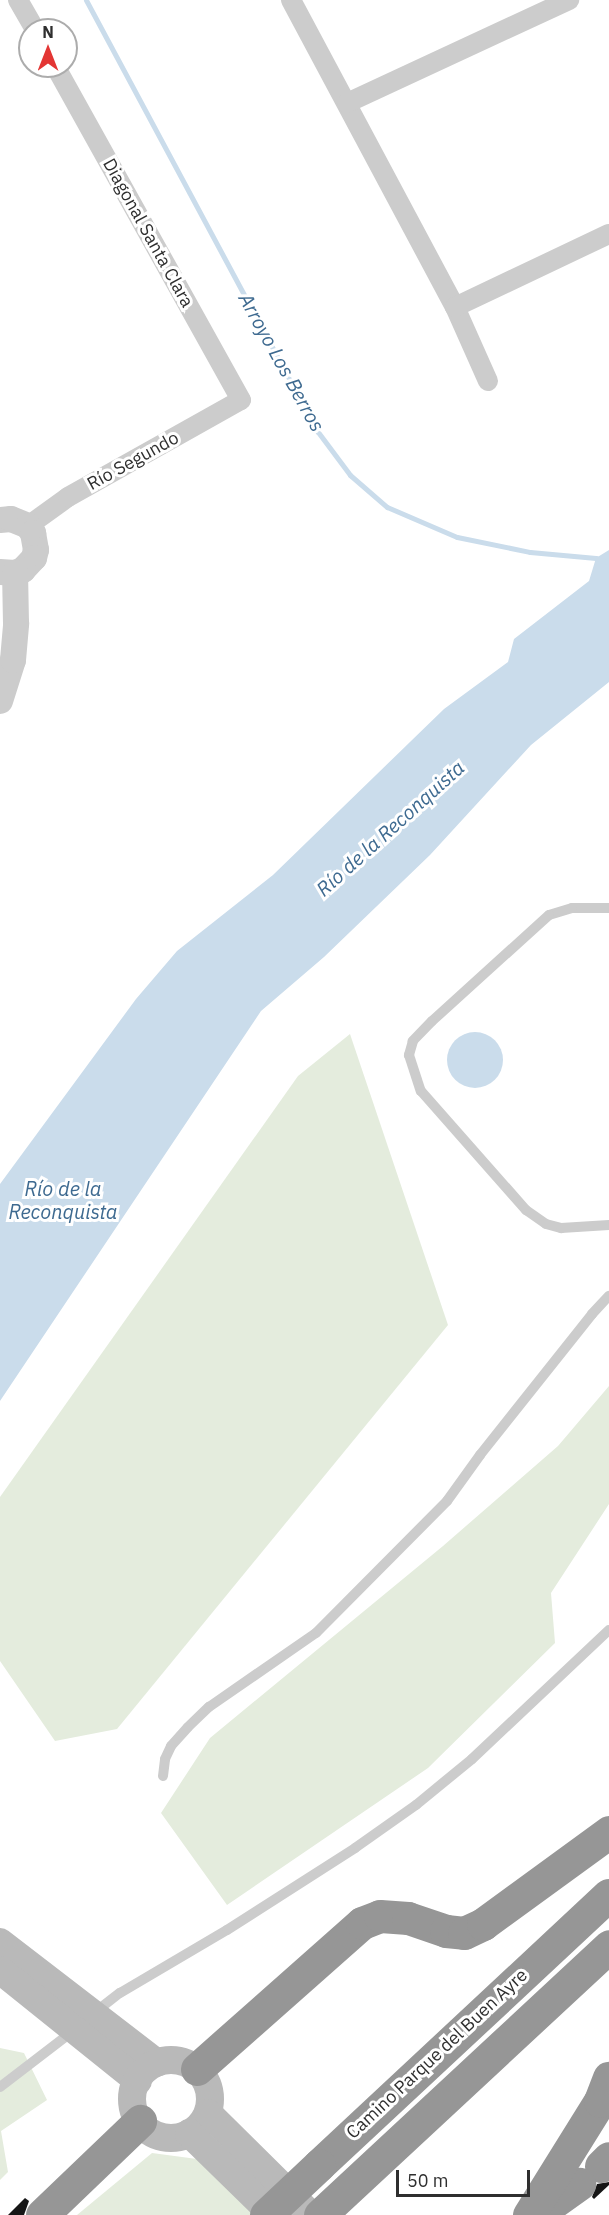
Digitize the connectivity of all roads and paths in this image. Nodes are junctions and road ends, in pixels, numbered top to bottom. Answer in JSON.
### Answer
{"nodes":[{"id":1,"x":18,"y":0,"type":"edge"},
{"id":2,"x":291,"y":0,"type":"edge"},
{"id":3,"x":569,"y":0,"type":"edge"},
{"id":4,"x":28,"y":18,"type":"edge"},
{"id":5,"x":62,"y":78,"type":"edge"},
{"id":6,"x":347,"y":104,"type":"junction"},
{"id":7,"x":609,"y":234,"type":"edge"},
{"id":8,"x":455,"y":307,"type":"junction"},
{"id":9,"x":488,"y":381,"type":"dead end"},
{"id":10,"x":241,"y":400,"type":"joint"},
{"id":11,"x":0,"y":520,"type":"edge"},
{"id":12,"x":28,"y":526,"type":"junction"},
{"id":13,"x":7,"y":572,"type":"edge"},
{"id":14,"x":0,"y":701,"type":"edge"},
{"id":15,"x":609,"y":908,"type":"edge"},
{"id":16,"x":609,"y":1225,"type":"edge"},
{"id":17,"x":609,"y":1296,"type":"edge"},
{"id":18,"x":609,"y":1629,"type":"edge"},
{"id":19,"x":164,"y":1776,"type":"dead end"},
{"id":20,"x":609,"y":1832,"type":"edge"},
{"id":21,"x":609,"y":1895,"type":"edge"},
{"id":22,"x":0,"y":1942,"type":"edge"},
{"id":23,"x":609,"y":1946,"type":"edge"},
{"id":24,"x":0,"y":1970,"type":"edge"},
{"id":25,"x":83,"y":2022,"type":"junction"},
{"id":26,"x":197,"y":2069,"type":"junction"},
{"id":27,"x":147,"y":2072,"type":"junction"},
{"id":28,"x":609,"y":2078,"type":"edge"},
{"id":29,"x":0,"y":2087,"type":"edge"},
{"id":30,"x":140,"y":2121,"type":"junction"},
{"id":31,"x":198,"y":2123,"type":"junction"},
{"id":32,"x":596,"y":2169,"type":"edge"},
{"id":33,"x":42,"y":2215,"type":"edge"},
{"id":34,"x":266,"y":2215,"type":"edge"},
{"id":35,"x":273,"y":2215,"type":"edge"},
{"id":36,"x":311,"y":2215,"type":"edge"},
{"id":37,"x":320,"y":2215,"type":"edge"},
{"id":38,"x":529,"y":2215,"type":"edge"},
{"id":39,"x":536,"y":2215,"type":"edge"}],
"edges":[{"from":1,"to":4,"type":"street"},
{"from":2,"to":6,"type":"street"},
{"from":3,"to":6,"type":"street"},
{"from":5,"to":10,"type":"street","name":"Diagonal Santa Clara"},
{"from":6,"to":8,"type":"street"},
{"from":7,"to":8,"type":"street"},
{"from":8,"to":9,"type":"street"},
{"from":10,"to":12,"type":"street","name":"Río Segundo"},
{"from":11,"to":12,"type":"street"},
{"from":12,"to":13,"type":"street"},
{"from":13,"to":14,"type":"street"},
{"from":15,"to":16,"type":"lane"},
{"from":17,"to":19,"type":"lane"},
{"from":18,"to":25,"type":"lane"},
{"from":20,"to":26,"type":"highway"},
{"from":21,"to":34,"type":"highway","name":"Camino Parque del Buen Ayre","bridge":true},
{"from":22,"to":25,"type":"main road"},
{"from":23,"to":37,"type":"highway"},
{"from":24,"to":25,"type":"main road"},
{"from":25,"to":27,"type":"main road"},
{"from":25,"to":29,"type":"lane"},
{"from":26,"to":27,"type":"main road"},
{"from":26,"to":31,"type":"main road"},
{"from":27,"to":30,"type":"main road"},
{"from":28,"to":38,"type":"highway"},
{"from":30,"to":31,"type":"main road"},
{"from":30,"to":33,"type":"highway"},
{"from":31,"to":35,"type":"main road"},
{"from":31,"to":36,"type":"main road"},
{"from":32,"to":39,"type":"highway"}]}
